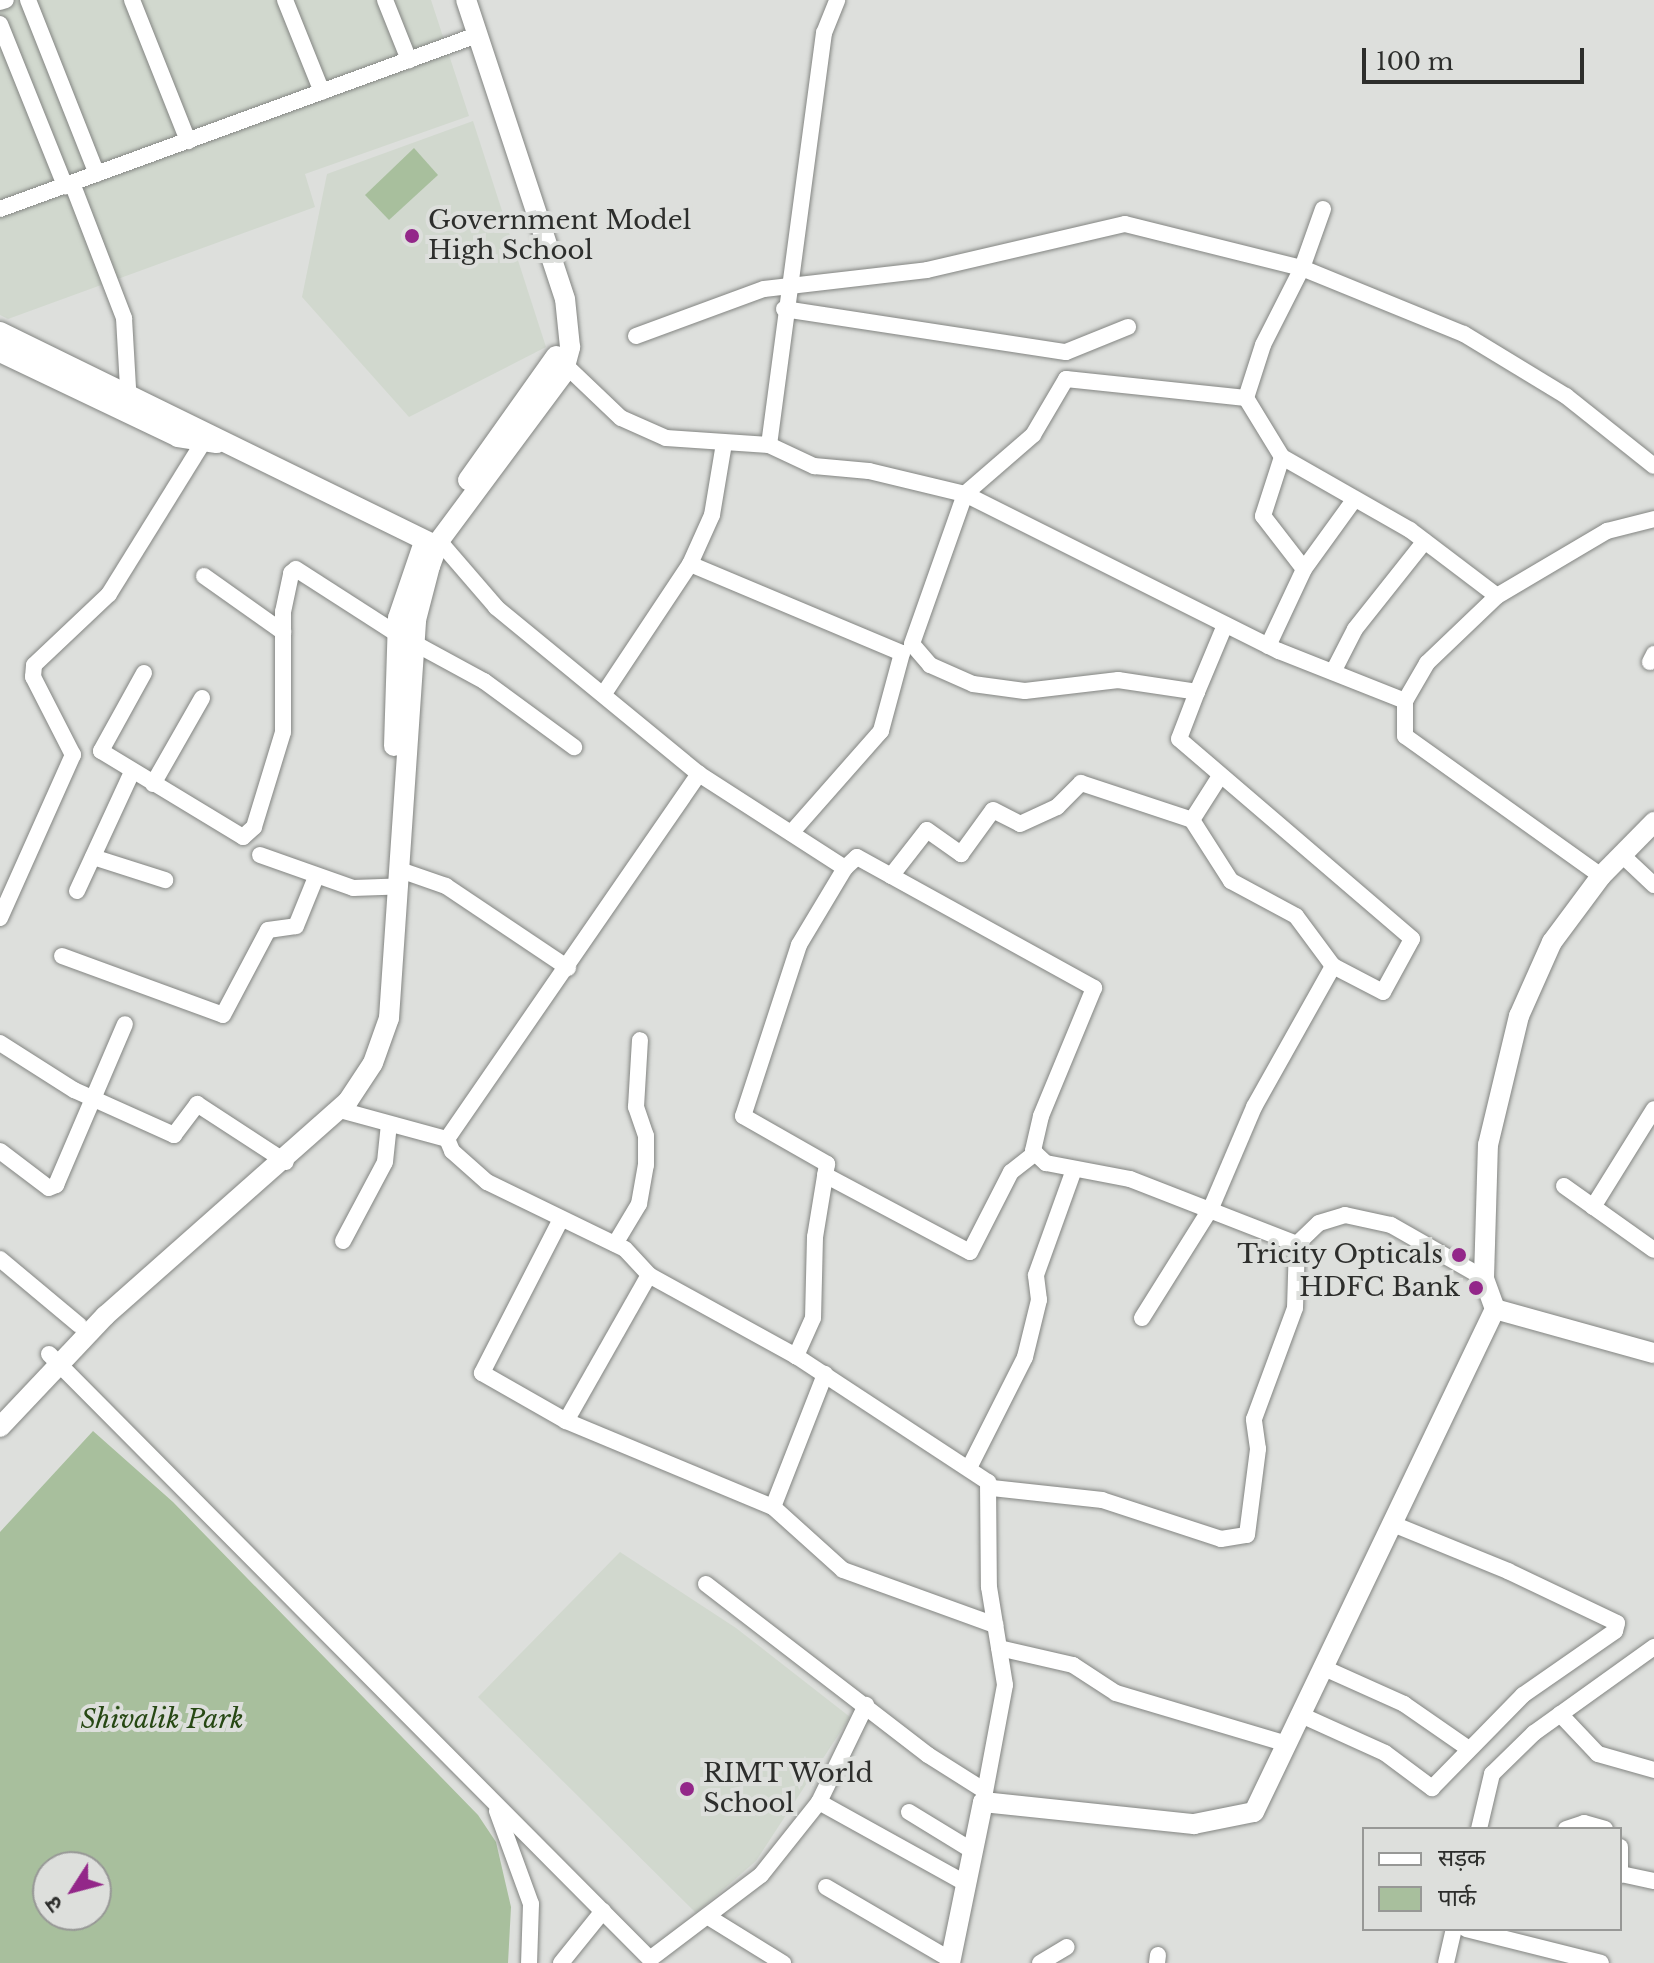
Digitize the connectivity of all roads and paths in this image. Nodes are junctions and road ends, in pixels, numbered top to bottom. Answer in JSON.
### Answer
{"nodes":[{"id":1,"x":6,"y":0,"type":"edge"},
{"id":2,"x":28,"y":0,"type":"edge"},
{"id":3,"x":132,"y":0,"type":"edge"},
{"id":4,"x":285,"y":0,"type":"edge"},
{"id":5,"x":385,"y":0,"type":"edge"},
{"id":6,"x":466,"y":0,"type":"edge"},
{"id":7,"x":837,"y":0,"type":"edge"},
{"id":8,"x":0,"y":2,"type":"edge"},
{"id":9,"x":0,"y":24,"type":"edge"},
{"id":10,"x":477,"y":35,"type":"junction"},
{"id":11,"x":409,"y":60,"type":"junction"},
{"id":12,"x":322,"y":92,"type":"junction"},
{"id":13,"x":188,"y":141,"type":"junction"},
{"id":14,"x":97,"y":174,"type":"junction"},
{"id":15,"x":69,"y":184,"type":"junction"},
{"id":16,"x":0,"y":209,"type":"edge"},
{"id":17,"x":1323,"y":209,"type":"dead end"},
{"id":18,"x":1302,"y":268,"type":"junction"},
{"id":19,"x":787,"y":287,"type":"junction"},
{"id":20,"x":784,"y":309,"type":"junction"},
{"id":21,"x":1128,"y":327,"type":"dead end"},
{"id":22,"x":0,"y":332,"type":"edge"},
{"id":23,"x":636,"y":336,"type":"dead end"},
{"id":24,"x":0,"y":352,"type":"edge"},
{"id":25,"x":562,"y":361,"type":"junction"},
{"id":26,"x":1246,"y":398,"type":"junction"},
{"id":27,"x":129,"y":404,"type":"junction"},
{"id":28,"x":204,"y":441,"type":"junction"},
{"id":29,"x":724,"y":443,"type":"junction"},
{"id":30,"x":769,"y":445,"type":"junction"},
{"id":31,"x":241,"y":446,"type":"junction"},
{"id":32,"x":1282,"y":457,"type":"junction"},
{"id":33,"x":1654,"y":466,"type":"edge"},
{"id":34,"x":965,"y":494,"type":"junction"},
{"id":35,"x":1354,"y":500,"type":"junction"},
{"id":36,"x":1654,"y":519,"type":"edge"},
{"id":37,"x":1425,"y":541,"type":"junction"},
{"id":38,"x":433,"y":542,"type":"junction"},
{"id":39,"x":690,"y":564,"type":"junction"},
{"id":40,"x":1304,"y":569,"type":"junction"},
{"id":41,"x":204,"y":576,"type":"dead end"},
{"id":42,"x":1497,"y":596,"type":"junction"},
{"id":43,"x":1225,"y":625,"type":"junction"},
{"id":44,"x":283,"y":632,"type":"junction"},
{"id":45,"x":406,"y":639,"type":"junction"},
{"id":46,"x":1268,"y":646,"type":"junction"},
{"id":47,"x":1333,"y":672,"type":"junction"},
{"id":48,"x":144,"y":673,"type":"dead end"},
{"id":49,"x":605,"y":692,"type":"junction"},
{"id":50,"x":1197,"y":692,"type":"junction"},
{"id":51,"x":202,"y":698,"type":"dead end"},
{"id":52,"x":1405,"y":701,"type":"junction"},
{"id":53,"x":574,"y":747,"type":"dead end"},
{"id":54,"x":132,"y":772,"type":"junction"},
{"id":55,"x":699,"y":774,"type":"junction"},
{"id":56,"x":1220,"y":776,"type":"junction"},
{"id":57,"x":153,"y":784,"type":"junction"},
{"id":58,"x":1192,"y":820,"type":"junction"},
{"id":59,"x":1654,"y":822,"type":"edge"},
{"id":60,"x":791,"y":833,"type":"junction"},
{"id":61,"x":260,"y":855,"type":"dead end"},
{"id":62,"x":1622,"y":855,"type":"junction"},
{"id":63,"x":93,"y":857,"type":"junction"},
{"id":64,"x":845,"y":868,"type":"junction"},
{"id":65,"x":891,"y":876,"type":"junction"},
{"id":66,"x":1601,"y":876,"type":"junction"},
{"id":67,"x":316,"y":877,"type":"junction"},
{"id":68,"x":394,"y":878,"type":"junction"},
{"id":69,"x":165,"y":880,"type":"dead end"},
{"id":70,"x":1654,"y":885,"type":"edge"},
{"id":71,"x":77,"y":891,"type":"dead end"},
{"id":72,"x":0,"y":918,"type":"edge"},
{"id":73,"x":62,"y":956,"type":"dead end"},
{"id":74,"x":1333,"y":966,"type":"junction"},
{"id":75,"x":568,"y":968,"type":"junction"},
{"id":76,"x":125,"y":1024,"type":"dead end"},
{"id":77,"x":640,"y":1040,"type":"dead end"},
{"id":78,"x":0,"y":1043,"type":"edge"},
{"id":79,"x":91,"y":1095,"type":"junction"},
{"id":80,"x":1654,"y":1109,"type":"edge"},
{"id":81,"x":340,"y":1110,"type":"junction"},
{"id":82,"x":389,"y":1124,"type":"junction"},
{"id":83,"x":447,"y":1139,"type":"junction"},
{"id":84,"x":0,"y":1151,"type":"edge"},
{"id":85,"x":1035,"y":1153,"type":"junction"},
{"id":86,"x":282,"y":1157,"type":"junction"},
{"id":87,"x":1073,"y":1172,"type":"junction"},
{"id":88,"x":825,"y":1175,"type":"junction"},
{"id":89,"x":1564,"y":1186,"type":"dead end"},
{"id":90,"x":1593,"y":1207,"type":"junction"},
{"id":91,"x":1211,"y":1208,"type":"junction"},
{"id":92,"x":560,"y":1221,"type":"junction"},
{"id":93,"x":343,"y":1241,"type":"dead end"},
{"id":94,"x":615,"y":1244,"type":"junction"},
{"id":95,"x":1297,"y":1244,"type":"junction"},
{"id":96,"x":1654,"y":1250,"type":"edge"},
{"id":97,"x":0,"y":1259,"type":"edge"},
{"id":98,"x":649,"y":1275,"type":"junction"},
{"id":99,"x":1484,"y":1278,"type":"junction"},
{"id":100,"x":1495,"y":1309,"type":"junction"},
{"id":101,"x":1142,"y":1318,"type":"dead end"},
{"id":102,"x":79,"y":1325,"type":"junction"},
{"id":103,"x":1654,"y":1353,"type":"edge"},
{"id":104,"x":796,"y":1356,"type":"junction"},
{"id":105,"x":53,"y":1358,"type":"junction"},
{"id":106,"x":825,"y":1374,"type":"junction"},
{"id":107,"x":0,"y":1409,"type":"edge"},
{"id":108,"x":566,"y":1421,"type":"junction"},
{"id":109,"x":0,"y":1427,"type":"edge"},
{"id":110,"x":969,"y":1468,"type":"junction"},
{"id":111,"x":992,"y":1488,"type":"junction"},
{"id":112,"x":773,"y":1507,"type":"junction"},
{"id":113,"x":1393,"y":1524,"type":"junction"},
{"id":114,"x":706,"y":1584,"type":"dead end"},
{"id":115,"x":995,"y":1625,"type":"junction"},
{"id":116,"x":1654,"y":1647,"type":"edge"},
{"id":117,"x":999,"y":1648,"type":"junction"},
{"id":118,"x":1634,"y":1661,"type":"junction"},
{"id":119,"x":1654,"y":1667,"type":"edge"},
{"id":120,"x":1324,"y":1668,"type":"junction"},
{"id":121,"x":866,"y":1705,"type":"junction"},
{"id":122,"x":1560,"y":1714,"type":"junction"},
{"id":123,"x":1301,"y":1715,"type":"junction"},
{"id":124,"x":1287,"y":1744,"type":"junction"},
{"id":125,"x":1469,"y":1749,"type":"junction"},
{"id":126,"x":1654,"y":1770,"type":"edge"},
{"id":127,"x":984,"y":1796,"type":"junction"},
{"id":128,"x":490,"y":1798,"type":"junction"},
{"id":129,"x":819,"y":1802,"type":"junction"},
{"id":130,"x":909,"y":1812,"type":"dead end"},
{"id":131,"x":1479,"y":1827,"type":"edge"},
{"id":132,"x":1572,"y":1827,"type":"edge"},
{"id":133,"x":1598,"y":1827,"type":"edge"},
{"id":134,"x":973,"y":1851,"type":"junction"},
{"id":135,"x":1622,"y":1874,"type":"edge"},
{"id":136,"x":1654,"y":1881,"type":"edge"},
{"id":137,"x":965,"y":1883,"type":"junction"},
{"id":138,"x":826,"y":1887,"type":"dead end"},
{"id":139,"x":603,"y":1911,"type":"junction"},
{"id":140,"x":710,"y":1918,"type":"junction"},
{"id":141,"x":1454,"y":1931,"type":"edge"},
{"id":142,"x":1474,"y":1931,"type":"edge"},
{"id":143,"x":1067,"y":1947,"type":"dead end"},
{"id":144,"x":950,"y":1961,"type":"edge"},
{"id":145,"x":651,"y":1962,"type":"edge"},
{"id":146,"x":529,"y":1963,"type":"edge"},
{"id":147,"x":561,"y":1963,"type":"edge"},
{"id":148,"x":783,"y":1963,"type":"edge"},
{"id":149,"x":1040,"y":1963,"type":"edge"},
{"id":150,"x":1446,"y":1963,"type":"edge"},
{"id":151,"x":1601,"y":1963,"type":"edge"}],
"edges":[{"from":1,"to":8,"type":"street"},
{"from":2,"to":14,"type":"street"},
{"from":3,"to":13,"type":"street"},
{"from":4,"to":12,"type":"street"},
{"from":5,"to":11,"type":"street"},
{"from":6,"to":10,"type":"street"},
{"from":7,"to":19,"type":"street"},
{"from":9,"to":15,"type":"street"},
{"from":10,"to":11,"type":"street"},
{"from":10,"to":25,"type":"street"},
{"from":11,"to":12,"type":"street"},
{"from":12,"to":13,"type":"street"},
{"from":13,"to":14,"type":"street"},
{"from":14,"to":15,"type":"street"},
{"from":15,"to":16,"type":"street"},
{"from":15,"to":27,"type":"street"},
{"from":17,"to":18,"type":"street"},
{"from":18,"to":19,"type":"street"},
{"from":18,"to":26,"type":"street"},
{"from":18,"to":33,"type":"street"},
{"from":19,"to":20,"type":"street"},
{"from":19,"to":23,"type":"street"},
{"from":20,"to":21,"type":"street"},
{"from":20,"to":30,"type":"street"},
{"from":22,"to":27,"type":"street"},
{"from":24,"to":27,"type":"street"},
{"from":25,"to":29,"type":"street"},
{"from":25,"to":38,"type":"street"},
{"from":26,"to":32,"type":"street"},
{"from":26,"to":34,"type":"street"},
{"from":27,"to":28,"type":"street"},
{"from":27,"to":31,"type":"street"},
{"from":28,"to":31,"type":"street"},
{"from":28,"to":72,"type":"street"},
{"from":29,"to":30,"type":"street"},
{"from":29,"to":39,"type":"street"},
{"from":30,"to":34,"type":"street"},
{"from":31,"to":38,"type":"street"},
{"from":32,"to":35,"type":"street"},
{"from":32,"to":40,"type":"street"},
{"from":34,"to":43,"type":"street"},
{"from":34,"to":50,"type":"street"},
{"from":35,"to":37,"type":"street"},
{"from":35,"to":40,"type":"street"},
{"from":36,"to":42,"type":"street"},
{"from":37,"to":42,"type":"street"},
{"from":37,"to":47,"type":"street"},
{"from":38,"to":45,"type":"street"},
{"from":38,"to":49,"type":"street"},
{"from":39,"to":49,"type":"street"},
{"from":39,"to":60,"type":"street"},
{"from":40,"to":46,"type":"street"},
{"from":41,"to":44,"type":"street"},
{"from":42,"to":52,"type":"street"},
{"from":43,"to":46,"type":"street"},
{"from":43,"to":50,"type":"street"},
{"from":44,"to":45,"type":"street"},
{"from":44,"to":57,"type":"street"},
{"from":45,"to":53,"type":"street"},
{"from":45,"to":68,"type":"street"},
{"from":46,"to":47,"type":"street"},
{"from":47,"to":52,"type":"street"},
{"from":48,"to":54,"type":"street"},
{"from":49,"to":55,"type":"street"},
{"from":50,"to":56,"type":"street"},
{"from":51,"to":57,"type":"street"},
{"from":52,"to":66,"type":"street"},
{"from":54,"to":57,"type":"street"},
{"from":54,"to":63,"type":"street"},
{"from":55,"to":60,"type":"street"},
{"from":55,"to":75,"type":"street"},
{"from":56,"to":58,"type":"street"},
{"from":56,"to":74,"type":"street"},
{"from":58,"to":65,"type":"street"},
{"from":58,"to":74,"type":"street"},
{"from":59,"to":62,"type":"street"},
{"from":60,"to":64,"type":"street"},
{"from":61,"to":67,"type":"street"},
{"from":62,"to":66,"type":"street"},
{"from":62,"to":70,"type":"street"},
{"from":63,"to":69,"type":"street"},
{"from":63,"to":71,"type":"street"},
{"from":64,"to":65,"type":"street"},
{"from":64,"to":88,"type":"street"},
{"from":65,"to":85,"type":"street"},
{"from":66,"to":99,"type":"street"},
{"from":67,"to":68,"type":"street"},
{"from":67,"to":73,"type":"street"},
{"from":68,"to":75,"type":"street"},
{"from":68,"to":81,"type":"street"},
{"from":68,"to":86,"type":"street"},
{"from":74,"to":91,"type":"street"},
{"from":75,"to":83,"type":"street"},
{"from":76,"to":79,"type":"street"},
{"from":77,"to":94,"type":"street"},
{"from":78,"to":79,"type":"street"},
{"from":79,"to":84,"type":"street"},
{"from":79,"to":86,"type":"street"},
{"from":80,"to":90,"type":"street"},
{"from":81,"to":82,"type":"street"},
{"from":81,"to":86,"type":"street"},
{"from":82,"to":83,"type":"street"},
{"from":82,"to":93,"type":"street"},
{"from":83,"to":92,"type":"street"},
{"from":85,"to":87,"type":"street"},
{"from":85,"to":88,"type":"street"},
{"from":86,"to":102,"type":"street"},
{"from":86,"to":105,"type":"street"},
{"from":87,"to":91,"type":"street"},
{"from":87,"to":110,"type":"street"},
{"from":88,"to":104,"type":"street"},
{"from":89,"to":90,"type":"street"},
{"from":90,"to":96,"type":"street"},
{"from":91,"to":95,"type":"street"},
{"from":91,"to":101,"type":"street"},
{"from":92,"to":94,"type":"street"},
{"from":92,"to":108,"type":"street"},
{"from":94,"to":98,"type":"street"},
{"from":95,"to":99,"type":"street"},
{"from":95,"to":111,"type":"street"},
{"from":97,"to":102,"type":"street"},
{"from":98,"to":104,"type":"street"},
{"from":98,"to":108,"type":"street"},
{"from":99,"to":100,"type":"street"},
{"from":100,"to":103,"type":"street"},
{"from":100,"to":113,"type":"street"},
{"from":102,"to":105,"type":"street"},
{"from":104,"to":106,"type":"street"},
{"from":105,"to":107,"type":"street"},
{"from":105,"to":109,"type":"street"},
{"from":105,"to":128,"type":"street"},
{"from":106,"to":110,"type":"street"},
{"from":106,"to":112,"type":"street"},
{"from":108,"to":112,"type":"street"},
{"from":110,"to":111,"type":"street"},
{"from":111,"to":115,"type":"street"},
{"from":112,"to":115,"type":"street"},
{"from":113,"to":120,"type":"street"},
{"from":113,"to":125,"type":"street"},
{"from":114,"to":121,"type":"street"},
{"from":115,"to":117,"type":"street"},
{"from":116,"to":118,"type":"street"},
{"from":117,"to":124,"type":"street"},
{"from":117,"to":127,"type":"street"},
{"from":118,"to":119,"type":"street"},
{"from":118,"to":122,"type":"street"},
{"from":120,"to":123,"type":"street"},
{"from":120,"to":125,"type":"street"},
{"from":121,"to":127,"type":"street"},
{"from":121,"to":129,"type":"street"},
{"from":122,"to":126,"type":"street"},
{"from":122,"to":131,"type":"street"},
{"from":123,"to":124,"type":"street"},
{"from":123,"to":125,"type":"street"},
{"from":124,"to":127,"type":"street"},
{"from":127,"to":134,"type":"street"},
{"from":128,"to":139,"type":"street"},
{"from":128,"to":146,"type":"street"},
{"from":129,"to":137,"type":"street"},
{"from":129,"to":140,"type":"street"},
{"from":130,"to":134,"type":"street"},
{"from":132,"to":133,"type":"street"},
{"from":134,"to":137,"type":"street"},
{"from":135,"to":136,"type":"street"},
{"from":137,"to":144,"type":"street"},
{"from":138,"to":144,"type":"street"},
{"from":139,"to":145,"type":"street"},
{"from":139,"to":147,"type":"street"},
{"from":140,"to":145,"type":"street"},
{"from":140,"to":148,"type":"street"},
{"from":141,"to":150,"type":"street"},
{"from":142,"to":151,"type":"street"},
{"from":143,"to":149,"type":"street"}]}
